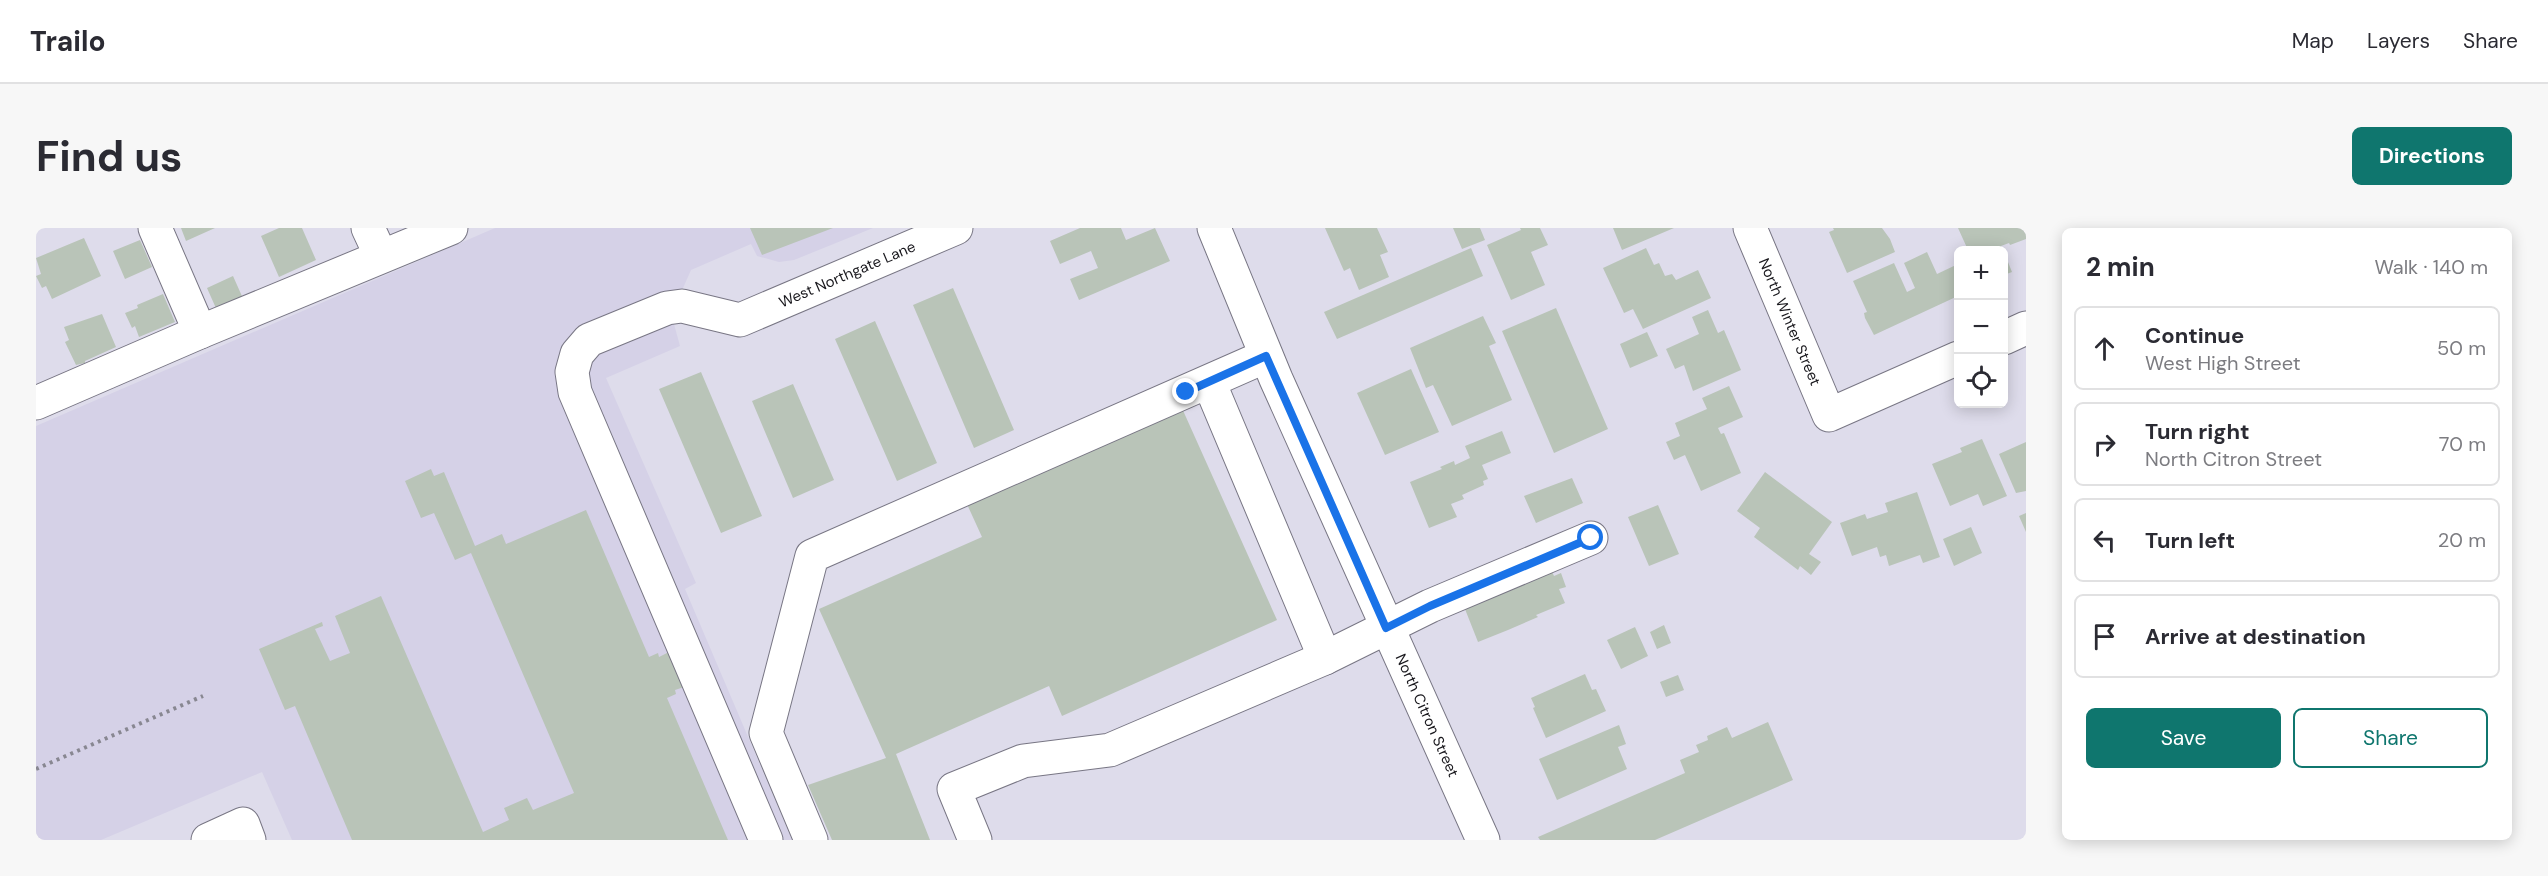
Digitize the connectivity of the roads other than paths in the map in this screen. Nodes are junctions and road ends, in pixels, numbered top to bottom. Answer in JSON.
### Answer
{"nodes":[{"id":1,"x":155,"y":228,"type":"edge"},
{"id":2,"x":451,"y":228,"type":"edge"},
{"id":3,"x":956,"y":228,"type":"edge"},
{"id":4,"x":1214,"y":228,"type":"edge"},
{"id":5,"x":1750,"y":228,"type":"edge"},
{"id":6,"x":374,"y":242,"type":"edge"},
{"id":7,"x":2026,"y":328,"type":"edge"},
{"id":8,"x":200,"y":332,"type":"junction"},
{"id":9,"x":2008,"y":336,"type":"edge"},
{"id":10,"x":1266,"y":356,"type":"junction"},
{"id":11,"x":1954,"y":360,"type":"edge"},
{"id":12,"x":1209,"y":382,"type":"junction"},
{"id":13,"x":36,"y":404,"type":"edge"},
{"id":14,"x":1591,"y":538,"type":"dead end"},
{"id":15,"x":1386,"y":628,"type":"junction"},
{"id":16,"x":1325,"y":658,"type":"junction"},
{"id":17,"x":208,"y":840,"type":"edge"},
{"id":18,"x":249,"y":840,"type":"edge"},
{"id":19,"x":766,"y":840,"type":"edge"},
{"id":20,"x":811,"y":840,"type":"edge"},
{"id":21,"x":975,"y":840,"type":"edge"},
{"id":22,"x":1483,"y":840,"type":"edge"}],
"edges":[{"from":1,"to":8,"type":"street"},
{"from":2,"to":6,"type":"street"},
{"from":3,"to":19,"type":"street","name":"West Northgate Lane"},
{"from":4,"to":10,"type":"street","name":"North Citron Street"},
{"from":5,"to":11,"type":"street","name":"North Winter Street"},
{"from":6,"to":8,"type":"street"},
{"from":7,"to":9,"type":"street"},
{"from":8,"to":13,"type":"street"},
{"from":10,"to":12,"type":"street"},
{"from":10,"to":15,"type":"street","name":"North Citron Street"},
{"from":12,"to":16,"type":"street"},
{"from":12,"to":20,"type":"street"},
{"from":14,"to":15,"type":"street"},
{"from":15,"to":16,"type":"street"},
{"from":15,"to":22,"type":"street","name":"North Citron Street"},
{"from":16,"to":21,"type":"street"},
{"from":17,"to":18,"type":"street"}]}
